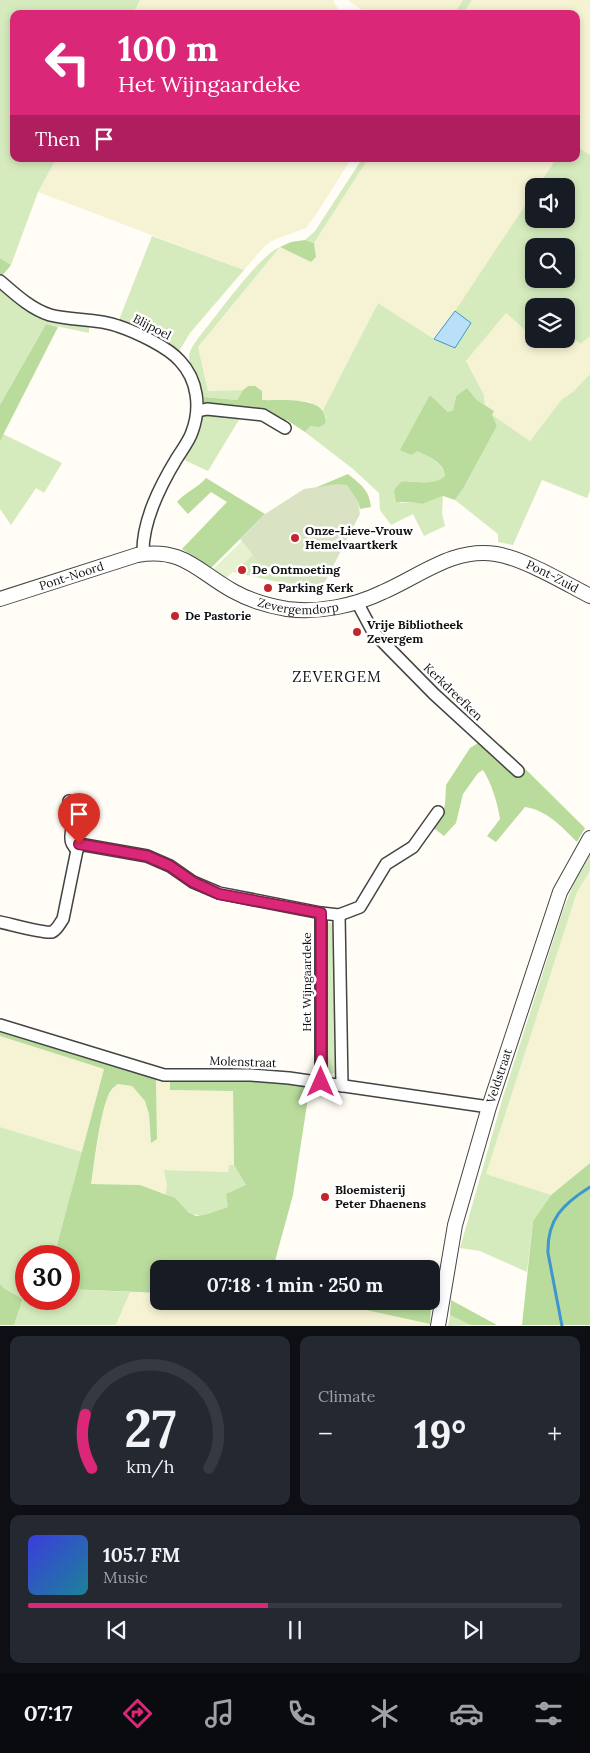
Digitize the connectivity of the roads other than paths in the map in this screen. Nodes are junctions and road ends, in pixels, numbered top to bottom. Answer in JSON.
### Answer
{"nodes":[{"id":1,"x":0,"y":281,"type":"edge"},
{"id":2,"x":198,"y":411,"type":"junction"},
{"id":3,"x":285,"y":428,"type":"dead end"},
{"id":4,"x":143,"y":554,"type":"junction"},
{"id":5,"x":513,"y":558,"type":"joint"},
{"id":6,"x":590,"y":596,"type":"edge"},
{"id":7,"x":0,"y":599,"type":"edge"},
{"id":8,"x":357,"y":602,"type":"junction"},
{"id":9,"x":518,"y":771,"type":"dead end"},
{"id":10,"x":69,"y":801,"type":"dead end"},
{"id":11,"x":438,"y":812,"type":"dead end"},
{"id":12,"x":590,"y":838,"type":"edge"},
{"id":13,"x":76,"y":850,"type":"junction"},
{"id":14,"x":321,"y":913,"type":"junction"},
{"id":15,"x":339,"y":915,"type":"junction"},
{"id":16,"x":0,"y":922,"type":"edge"},
{"id":17,"x":0,"y":1025,"type":"edge"},
{"id":18,"x":321,"y":1082,"type":"junction"},
{"id":19,"x":342,"y":1086,"type":"junction"},
{"id":20,"x":489,"y":1107,"type":"junction"},
{"id":21,"x":438,"y":1326,"type":"edge"}],
"edges":[{"from":1,"to":2,"type":"street","name":"Blijpoel"},
{"from":2,"to":3,"type":"street"},
{"from":2,"to":4,"type":"street","name":"Blijpoel"},
{"from":4,"to":7,"type":"street","name":"Pont-Noord"},
{"from":4,"to":8,"type":"street","name":"Zevergemdorp"},
{"from":5,"to":6,"type":"street","name":"Pont-Zuid"},
{"from":5,"to":8,"type":"street","name":"Zevergemdorp"},
{"from":8,"to":9,"type":"street","name":"Kerkdreefken"},
{"from":10,"to":13,"type":"street"},
{"from":11,"to":15,"type":"street"},
{"from":12,"to":20,"type":"street","name":"Veldstraat"},
{"from":13,"to":14,"type":"street"},
{"from":13,"to":16,"type":"street"},
{"from":14,"to":15,"type":"street"},
{"from":14,"to":18,"type":"street","name":"Het Wijngaardeke"},
{"from":15,"to":19,"type":"street"},
{"from":17,"to":18,"type":"street","name":"Molenstraat"},
{"from":18,"to":19,"type":"street","name":"Molenstraat"},
{"from":19,"to":20,"type":"street","name":"Molenstraat"},
{"from":20,"to":21,"type":"street","name":"Veldstraat"}]}
